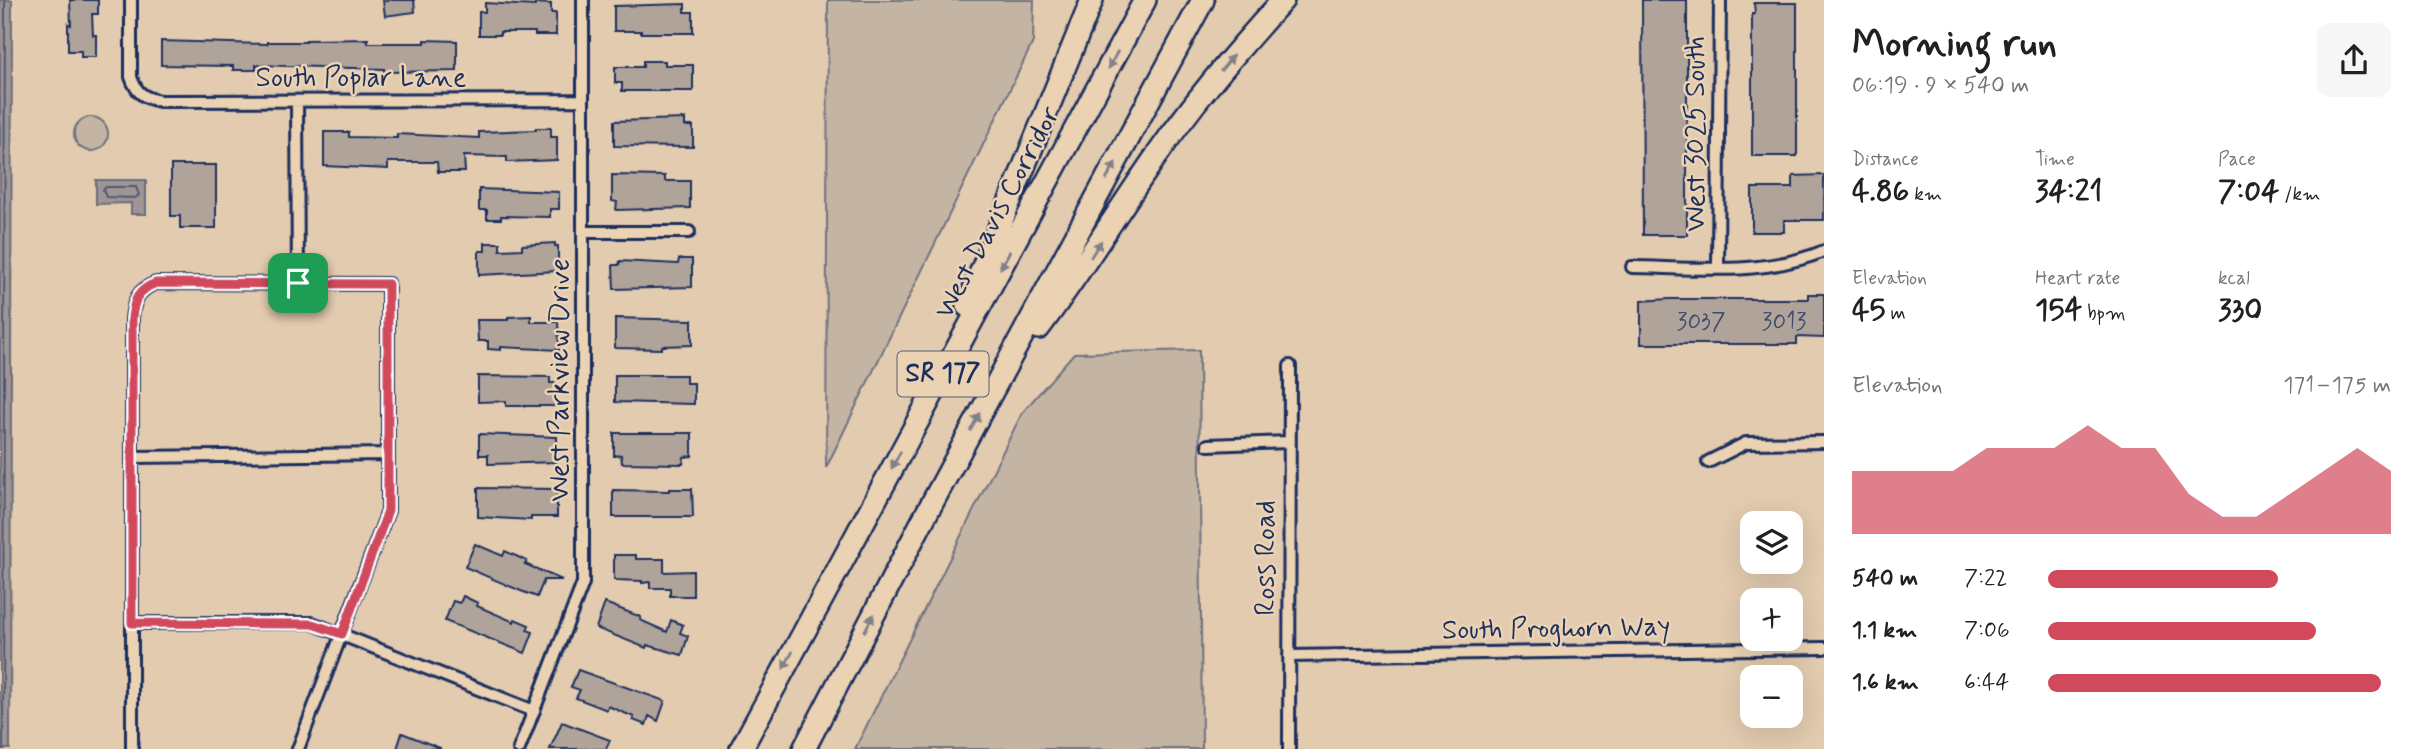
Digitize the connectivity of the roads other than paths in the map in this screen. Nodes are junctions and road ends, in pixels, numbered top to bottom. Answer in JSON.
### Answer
{"nodes":[{"id":1,"x":131,"y":0,"type":"edge"},
{"id":2,"x":583,"y":0,"type":"edge"},
{"id":3,"x":1092,"y":0,"type":"edge"},
{"id":4,"x":1145,"y":0,"type":"edge"},
{"id":5,"x":1203,"y":0,"type":"edge"},
{"id":6,"x":1283,"y":0,"type":"edge"},
{"id":7,"x":1720,"y":0,"type":"edge"},
{"id":8,"x":583,"y":100,"type":"junction"},
{"id":9,"x":296,"y":101,"type":"junction"},
{"id":10,"x":583,"y":232,"type":"junction"},
{"id":11,"x":689,"y":232,"type":"dead end"},
{"id":12,"x":1824,"y":251,"type":"edge"},
{"id":13,"x":1632,"y":267,"type":"dead end"},
{"id":14,"x":1718,"y":268,"type":"junction"},
{"id":15,"x":298,"y":283,"type":"junction"},
{"id":16,"x":1290,"y":366,"type":"dead end"},
{"id":17,"x":997,"y":382,"type":"junction"},
{"id":18,"x":934,"y":392,"type":"junction"},
{"id":19,"x":1288,"y":442,"type":"junction"},
{"id":20,"x":1824,"y":442,"type":"edge"},
{"id":21,"x":1208,"y":445,"type":"dead end"},
{"id":22,"x":388,"y":454,"type":"junction"},
{"id":23,"x":133,"y":457,"type":"junction"},
{"id":24,"x":1709,"y":462,"type":"dead end"},
{"id":25,"x":132,"y":623,"type":"junction"},
{"id":26,"x":342,"y":634,"type":"junction"},
{"id":27,"x":1824,"y":648,"type":"edge"},
{"id":28,"x":1289,"y":656,"type":"junction"},
{"id":29,"x":534,"y":712,"type":"junction"},
{"id":30,"x":132,"y":749,"type":"edge"},
{"id":31,"x":298,"y":749,"type":"edge"},
{"id":32,"x":519,"y":749,"type":"edge"},
{"id":33,"x":741,"y":749,"type":"edge"},
{"id":34,"x":804,"y":749,"type":"edge"},
{"id":35,"x":1289,"y":749,"type":"edge"}],
"edges":[{"from":1,"to":9,"type":"street","name":"South Poplar Lane"},
{"from":2,"to":8,"type":"street","name":"West Parkview Drive"},
{"from":3,"to":18,"type":"highway"},
{"from":4,"to":18,"type":"highway","name":"West Davis Corridor","number":"SR 177","one_way":true},
{"from":17,"to":5,"type":"highway","number":"SR 177","one_way":true},
{"from":17,"to":6,"type":"highway","one_way":true},
{"from":7,"to":14,"type":"street","name":"West 3025 South"},
{"from":8,"to":9,"type":"street","name":"South Poplar Lane"},
{"from":8,"to":10,"type":"street","name":"West Parkview Drive"},
{"from":9,"to":15,"type":"street"},
{"from":10,"to":11,"type":"street"},
{"from":10,"to":29,"type":"street","name":"West Parkview Drive"},
{"from":12,"to":14,"type":"street"},
{"from":13,"to":14,"type":"street"},
{"from":15,"to":22,"type":"street"},
{"from":15,"to":23,"type":"street"},
{"from":16,"to":19,"type":"street","name":"Ross Road"},
{"from":34,"to":17,"type":"highway","number":"SR 177","one_way":true},
{"from":18,"to":33,"type":"highway","name":"West Davis Corridor","number":"SR 177","one_way":true},
{"from":19,"to":21,"type":"street"},
{"from":19,"to":28,"type":"street","name":"Ross Road"},
{"from":20,"to":24,"type":"street"},
{"from":22,"to":23,"type":"street"},
{"from":22,"to":26,"type":"street"},
{"from":23,"to":25,"type":"street"},
{"from":25,"to":26,"type":"street"},
{"from":25,"to":30,"type":"street"},
{"from":26,"to":29,"type":"street"},
{"from":26,"to":31,"type":"street"},
{"from":27,"to":28,"type":"street","name":"South Proghorn Way"},
{"from":28,"to":35,"type":"street","name":"Ross Road"},
{"from":29,"to":32,"type":"street","name":"West Parkview Drive"}]}
